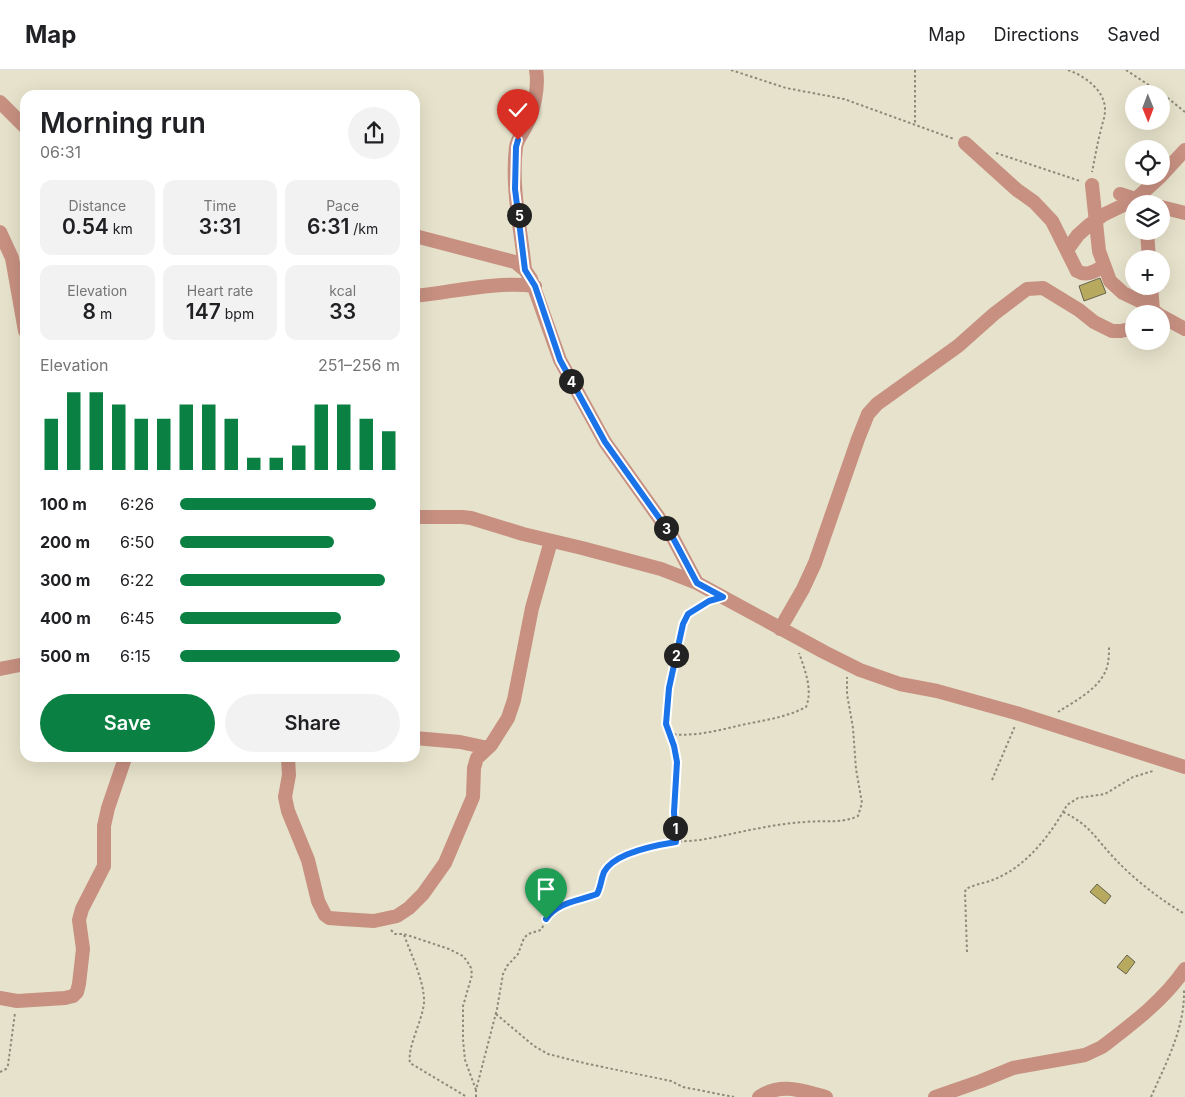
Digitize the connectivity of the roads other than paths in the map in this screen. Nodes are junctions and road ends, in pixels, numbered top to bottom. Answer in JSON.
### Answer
{"nodes":[{"id":1,"x":536,"y":70,"type":"edge"},
{"id":2,"x":0,"y":102,"type":"edge"},
{"id":3,"x":20,"y":122,"type":"edge"},
{"id":4,"x":966,"y":143,"type":"road end"},
{"id":5,"x":1185,"y":150,"type":"edge"},
{"id":6,"x":1170,"y":166,"type":"edge"},
{"id":7,"x":1092,"y":185,"type":"road end"},
{"id":8,"x":1120,"y":194,"type":"dead end"},
{"id":9,"x":1125,"y":196,"type":"edge"},
{"id":10,"x":1125,"y":209,"type":"edge"},
{"id":11,"x":1170,"y":209,"type":"edge"},
{"id":12,"x":1185,"y":213,"type":"edge"},
{"id":13,"x":1096,"y":220,"type":"junction"},
{"id":14,"x":0,"y":232,"type":"edge"},
{"id":15,"x":420,"y":237,"type":"edge"},
{"id":16,"x":1067,"y":250,"type":"junction"},
{"id":17,"x":1104,"y":266,"type":"junction"},
{"id":18,"x":525,"y":270,"type":"junction"},
{"id":19,"x":535,"y":286,"type":"junction"},
{"id":20,"x":420,"y":295,"type":"edge"},
{"id":21,"x":20,"y":300,"type":"edge"},
{"id":22,"x":1142,"y":305,"type":"edge"},
{"id":23,"x":1170,"y":321,"type":"edge"},
{"id":24,"x":1125,"y":330,"type":"edge"},
{"id":25,"x":1185,"y":330,"type":"edge"},
{"id":26,"x":420,"y":518,"type":"edge"},
{"id":27,"x":551,"y":541,"type":"junction"},
{"id":28,"x":697,"y":583,"type":"junction"},
{"id":29,"x":784,"y":631,"type":"junction"},
{"id":30,"x":20,"y":665,"type":"edge"},
{"id":31,"x":0,"y":670,"type":"edge"},
{"id":32,"x":420,"y":738,"type":"edge"},
{"id":33,"x":488,"y":748,"type":"junction"},
{"id":34,"x":124,"y":762,"type":"edge"},
{"id":35,"x":288,"y":762,"type":"edge"},
{"id":36,"x":1185,"y":767,"type":"edge"},
{"id":37,"x":1184,"y":970,"type":"edge"},
{"id":38,"x":0,"y":998,"type":"edge"},
{"id":39,"x":759,"y":1097,"type":"edge"},
{"id":40,"x":826,"y":1097,"type":"edge"},
{"id":41,"x":935,"y":1097,"type":"edge"}],
"edges":[{"from":1,"to":18,"type":"street"},
{"from":2,"to":3,"type":"street"},
{"from":4,"to":16,"type":"street"},
{"from":5,"to":6,"type":"street"},
{"from":7,"to":13,"type":"street"},
{"from":8,"to":9,"type":"street"},
{"from":10,"to":13,"type":"street"},
{"from":11,"to":12,"type":"street"},
{"from":13,"to":16,"type":"street"},
{"from":13,"to":17,"type":"street"},
{"from":14,"to":21,"type":"street"},
{"from":15,"to":18,"type":"street"},
{"from":16,"to":17,"type":"street"},
{"from":17,"to":22,"type":"street"},
{"from":18,"to":19,"type":"street"},
{"from":19,"to":20,"type":"street"},
{"from":19,"to":28,"type":"street"},
{"from":23,"to":25,"type":"street"},
{"from":24,"to":29,"type":"street"},
{"from":26,"to":27,"type":"street"},
{"from":27,"to":28,"type":"street"},
{"from":27,"to":33,"type":"street"},
{"from":28,"to":29,"type":"street"},
{"from":29,"to":36,"type":"street"},
{"from":30,"to":31,"type":"street"},
{"from":32,"to":33,"type":"street"},
{"from":33,"to":35,"type":"street"},
{"from":34,"to":38,"type":"street"},
{"from":37,"to":41,"type":"street"},
{"from":39,"to":40,"type":"street"}]}
